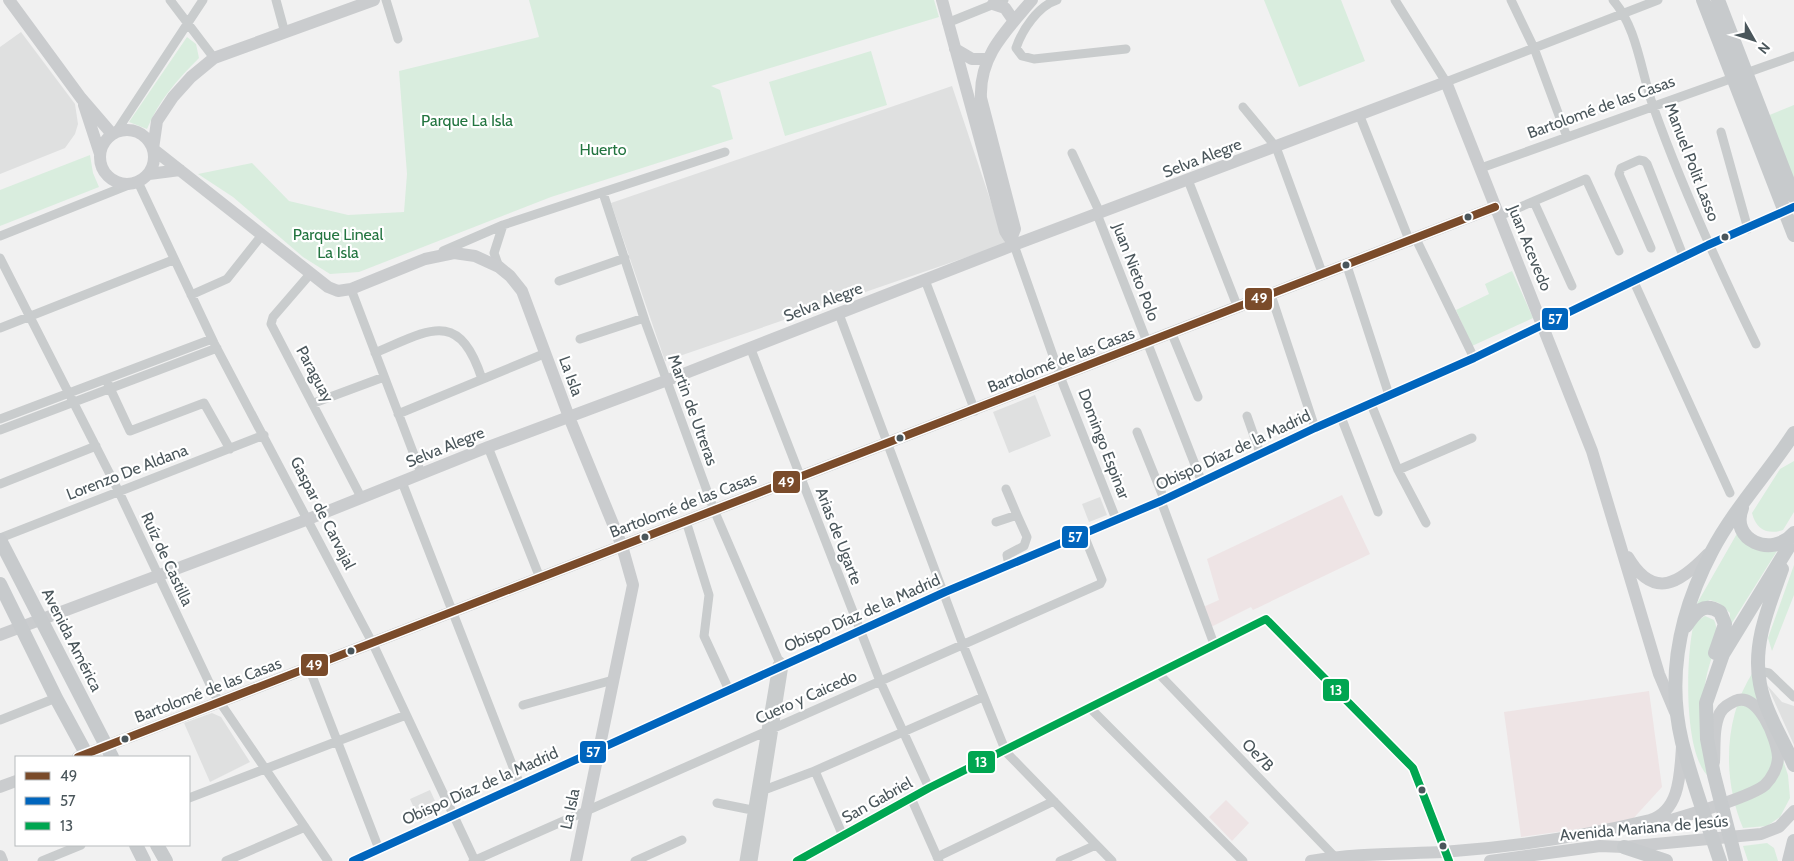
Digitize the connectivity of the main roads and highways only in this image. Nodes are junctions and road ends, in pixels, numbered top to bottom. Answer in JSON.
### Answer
{"nodes":[{"id":1,"x":1703,"y":0,"type":"edge"},
{"id":2,"x":1718,"y":0,"type":"edge"},
{"id":3,"x":1739,"y":75,"type":"junction"},
{"id":4,"x":1794,"y":197,"type":"edge"},
{"id":5,"x":1794,"y":235,"type":"edge"},
{"id":6,"x":1794,"y":433,"type":"edge"},
{"id":7,"x":1794,"y":453,"type":"edge"},
{"id":8,"x":1778,"y":458,"type":"junction"},
{"id":9,"x":1746,"y":500,"type":"junction"},
{"id":10,"x":1794,"y":533,"type":"edge"},
{"id":11,"x":0,"y":539,"type":"edge"},
{"id":12,"x":1792,"y":544,"type":"edge"},
{"id":13,"x":0,"y":584,"type":"edge"},
{"id":14,"x":1680,"y":636,"type":"junction"},
{"id":15,"x":1706,"y":703,"type":"junction"},
{"id":16,"x":110,"y":751,"type":"edge"},
{"id":17,"x":84,"y":756,"type":"edge"},
{"id":18,"x":1794,"y":765,"type":"edge"},
{"id":19,"x":1794,"y":841,"type":"edge"},
{"id":20,"x":136,"y":846,"type":"edge"},
{"id":21,"x":158,"y":846,"type":"edge"},
{"id":22,"x":1624,"y":847,"type":"road end"},
{"id":23,"x":144,"y":861,"type":"edge"},
{"id":24,"x":166,"y":861,"type":"edge"},
{"id":25,"x":1666,"y":861,"type":"edge"},
{"id":26,"x":1720,"y":861,"type":"edge"},
{"id":27,"x":1736,"y":861,"type":"edge"},
{"id":28,"x":1790,"y":861,"type":"edge"}],
"edges":[{"from":1,"to":3,"type":"main road"},
{"from":2,"to":3,"type":"main road"},
{"from":3,"to":4,"type":"main road"},
{"from":3,"to":5,"type":"main road"},
{"from":6,"to":8,"type":"main road"},
{"from":7,"to":8,"type":"main road"},
{"from":8,"to":9,"type":"main road"},
{"from":9,"to":10,"type":"main road"},
{"from":9,"to":14,"type":"main road"},
{"from":11,"to":16,"type":"main road","name":"Avenida América"},
{"from":12,"to":15,"type":"main road"},
{"from":12,"to":18,"type":"main road"},
{"from":13,"to":17,"type":"main road"},
{"from":14,"to":15,"type":"main road"},
{"from":14,"to":26,"type":"main road"},
{"from":15,"to":27,"type":"main road"},
{"from":19,"to":28,"type":"main road"},
{"from":20,"to":23,"type":"main road"},
{"from":21,"to":24,"type":"main road"},
{"from":22,"to":25,"type":"main road"}]}
